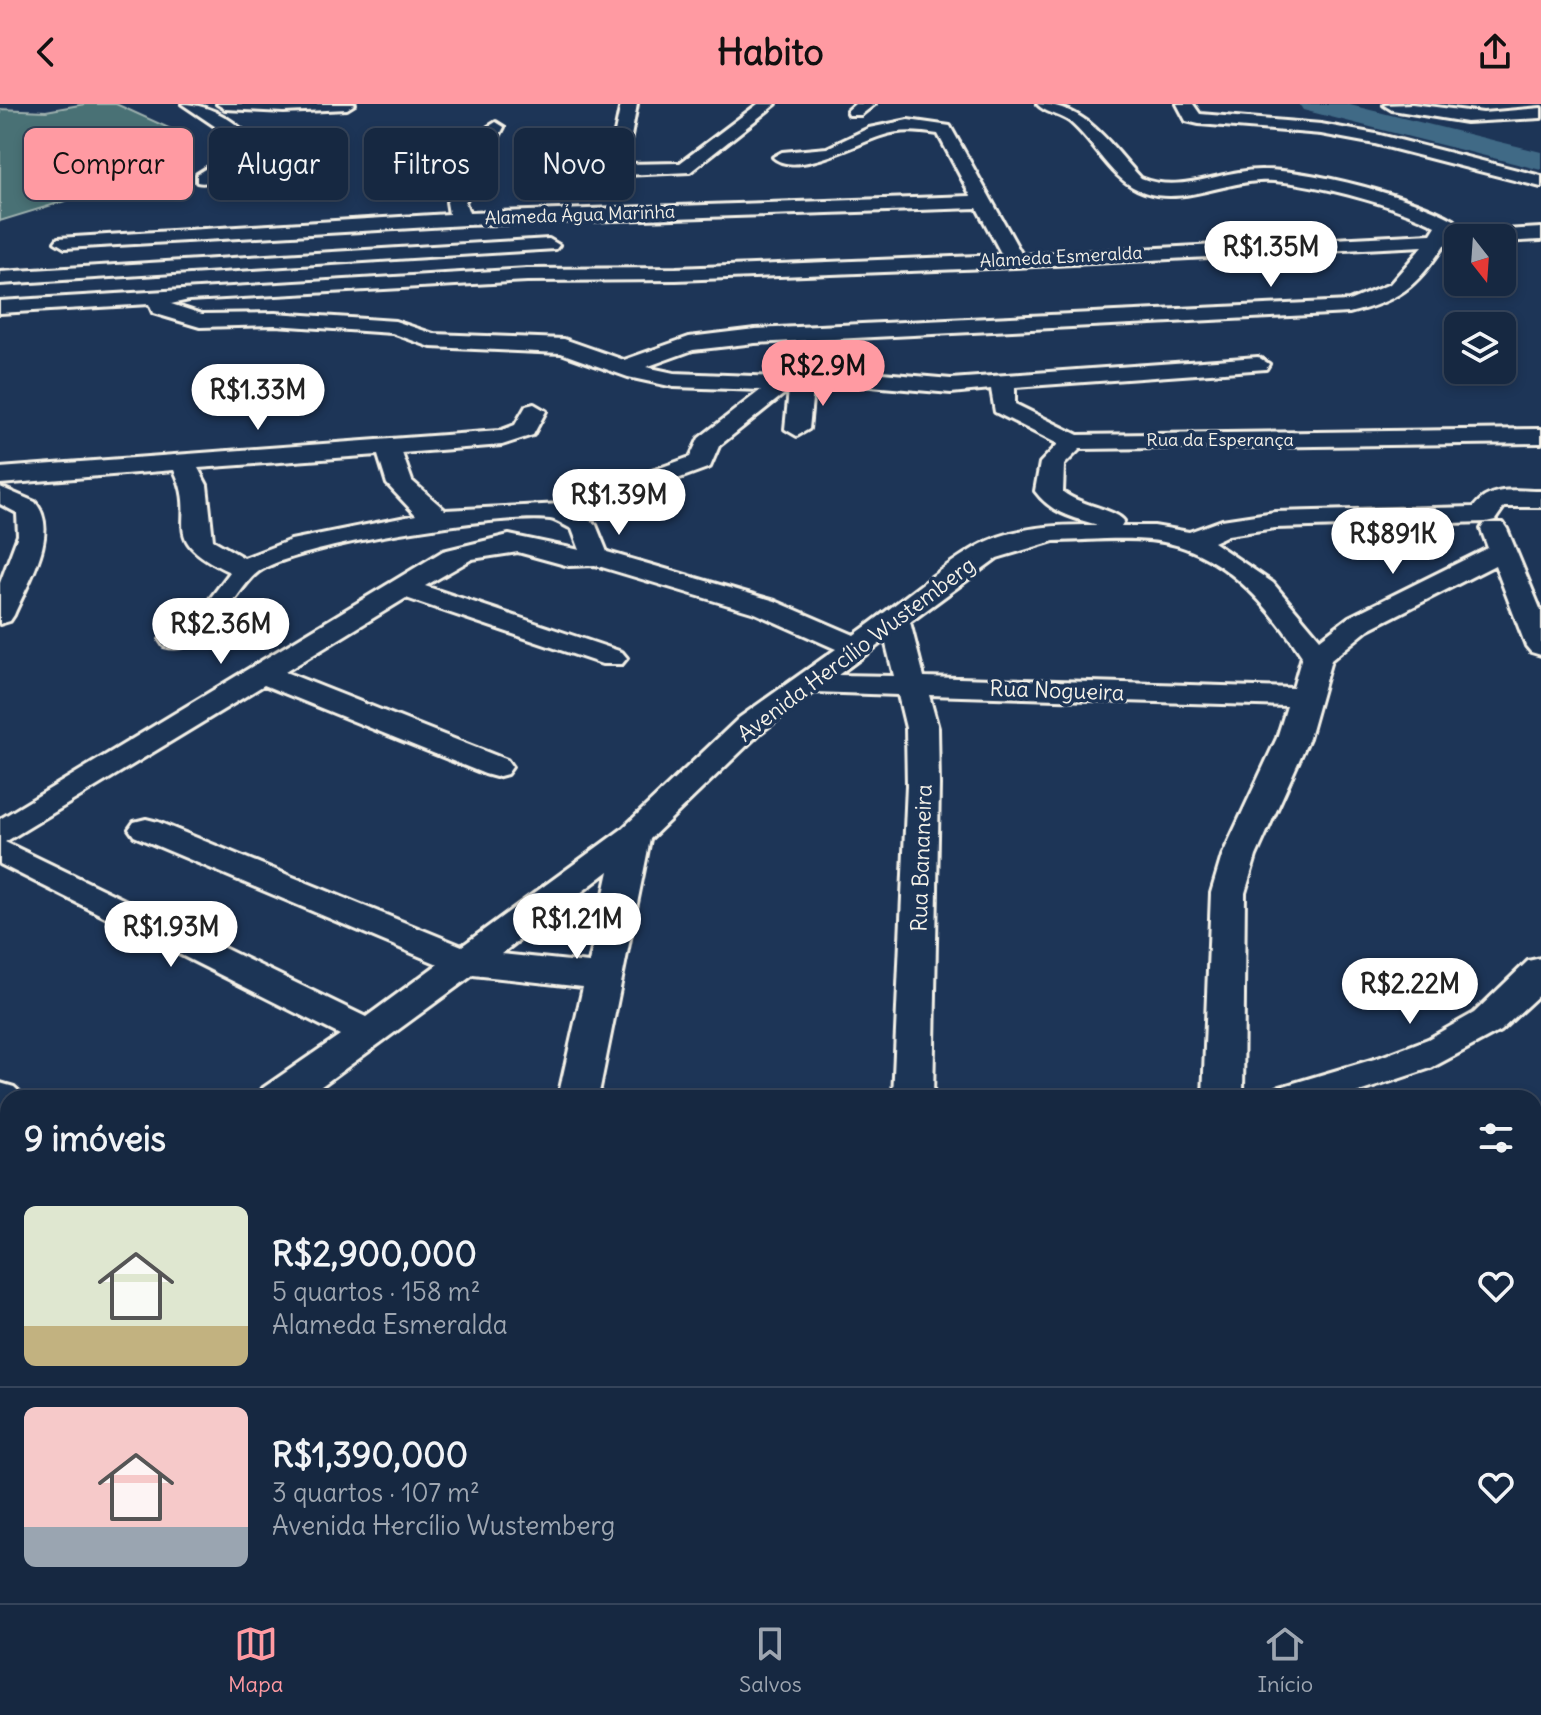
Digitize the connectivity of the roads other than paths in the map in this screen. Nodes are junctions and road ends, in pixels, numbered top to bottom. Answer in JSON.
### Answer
{"nodes":[{"id":1,"x":347,"y":104,"type":"edge"},
{"id":2,"x":629,"y":104,"type":"edge"},
{"id":3,"x":768,"y":104,"type":"edge"},
{"id":4,"x":1045,"y":104,"type":"edge"},
{"id":5,"x":1185,"y":104,"type":"edge"},
{"id":6,"x":1392,"y":105,"type":"edge"},
{"id":7,"x":211,"y":106,"type":"edge"},
{"id":8,"x":1541,"y":113,"type":"edge"},
{"id":9,"x":496,"y":127,"type":"dead end"},
{"id":10,"x":624,"y":128,"type":"edge"},
{"id":11,"x":782,"y":157,"type":"dead end"},
{"id":12,"x":634,"y":170,"type":"edge"},
{"id":13,"x":203,"y":178,"type":"dead end"},
{"id":14,"x":1541,"y":182,"type":"edge"},
{"id":15,"x":694,"y":188,"type":"junction"},
{"id":16,"x":610,"y":200,"type":"edge"},
{"id":17,"x":983,"y":202,"type":"junction"},
{"id":18,"x":607,"y":214,"type":"junction"},
{"id":19,"x":569,"y":215,"type":"junction"},
{"id":20,"x":465,"y":219,"type":"junction"},
{"id":21,"x":1541,"y":234,"type":"edge"},
{"id":22,"x":1438,"y":237,"type":"junction"},
{"id":23,"x":65,"y":242,"type":"dead end"},
{"id":24,"x":549,"y":245,"type":"junction"},
{"id":25,"x":1015,"y":261,"type":"junction"},
{"id":26,"x":527,"y":275,"type":"junction"},
{"id":27,"x":0,"y":278,"type":"edge"},
{"id":28,"x":166,"y":297,"type":"junction"},
{"id":29,"x":0,"y":307,"type":"edge"},
{"id":30,"x":1258,"y":364,"type":"dead end"},
{"id":31,"x":623,"y":368,"type":"junction"},
{"id":32,"x":1003,"y":381,"type":"junction"},
{"id":33,"x":792,"y":383,"type":"junction"},
{"id":34,"x":951,"y":386,"type":"junction"},
{"id":35,"x":1003,"y":407,"type":"junction"},
{"id":36,"x":534,"y":411,"type":"dead end"},
{"id":37,"x":797,"y":429,"type":"dead end"},
{"id":38,"x":1541,"y":436,"type":"edge"},
{"id":39,"x":1074,"y":442,"type":"junction"},
{"id":40,"x":388,"y":448,"type":"junction"},
{"id":41,"x":182,"y":462,"type":"junction"},
{"id":42,"x":0,"y":476,"type":"edge"},
{"id":43,"x":0,"y":495,"type":"edge"},
{"id":44,"x":1541,"y":499,"type":"edge"},
{"id":45,"x":561,"y":513,"type":"junction"},
{"id":46,"x":1486,"y":514,"type":"junction"},
{"id":47,"x":441,"y":518,"type":"junction"},
{"id":48,"x":1154,"y":534,"type":"junction"},
{"id":49,"x":1192,"y":541,"type":"junction"},
{"id":50,"x":1504,"y":550,"type":"junction"},
{"id":51,"x":596,"y":557,"type":"junction"},
{"id":52,"x":246,"y":569,"type":"junction"},
{"id":53,"x":404,"y":588,"type":"junction"},
{"id":54,"x":0,"y":615,"type":"edge"},
{"id":55,"x":895,"y":621,"type":"junction"},
{"id":56,"x":174,"y":640,"type":"dead end"},
{"id":57,"x":1541,"y":646,"type":"edge"},
{"id":58,"x":856,"y":647,"type":"junction"},
{"id":59,"x":1317,"y":656,"type":"junction"},
{"id":60,"x":612,"y":658,"type":"dead end"},
{"id":61,"x":261,"y":673,"type":"junction"},
{"id":62,"x":808,"y":683,"type":"junction"},
{"id":63,"x":914,"y":686,"type":"junction"},
{"id":64,"x":1306,"y":697,"type":"junction"},
{"id":65,"x":496,"y":767,"type":"dead end"},
{"id":66,"x":146,"y":829,"type":"dead end"},
{"id":67,"x":0,"y":833,"type":"edge"},
{"id":68,"x":634,"y":836,"type":"junction"},
{"id":69,"x":0,"y":851,"type":"edge"},
{"id":70,"x":466,"y":962,"type":"junction"},
{"id":71,"x":1541,"y":970,"type":"edge"},
{"id":72,"x":604,"y":977,"type":"junction"},
{"id":73,"x":369,"y":1034,"type":"junction"},
{"id":74,"x":288,"y":1090,"type":"edge"},
{"id":75,"x":580,"y":1090,"type":"edge"},
{"id":76,"x":913,"y":1090,"type":"edge"},
{"id":77,"x":1223,"y":1090,"type":"edge"},
{"id":78,"x":1318,"y":1090,"type":"edge"}],
"edges":[{"from":1,"to":7,"type":"street"},
{"from":2,"to":10,"type":"street"},
{"from":3,"to":15,"type":"street"},
{"from":4,"to":22,"type":"street"},
{"from":5,"to":14,"type":"street"},
{"from":6,"to":8,"type":"street"},
{"from":7,"to":13,"type":"street"},
{"from":9,"to":20,"type":"street"},
{"from":11,"to":17,"type":"street"},
{"from":12,"to":15,"type":"street"},
{"from":15,"to":17,"type":"street","name":"Alameda Água Marinha"},
{"from":15,"to":18,"type":"street","name":"Alameda Água Marinha"},
{"from":16,"to":18,"type":"street"},
{"from":17,"to":25,"type":"street"},
{"from":18,"to":19,"type":"street","name":"Alameda Água Marinha"},
{"from":19,"to":20,"type":"street","name":"Alameda Água Marinha"},
{"from":19,"to":24,"type":"street"},
{"from":20,"to":23,"type":"street","name":"Alameda Água Marinha"},
{"from":21,"to":22,"type":"street","name":"Alameda Esmeralda"},
{"from":22,"to":25,"type":"street","name":"Alameda Esmeralda"},
{"from":22,"to":31,"type":"street"},
{"from":24,"to":26,"type":"street"},
{"from":24,"to":27,"type":"street"},
{"from":25,"to":26,"type":"street","name":"Alameda Esmeralda"},
{"from":26,"to":28,"type":"street","name":"Alameda Esmeralda"},
{"from":28,"to":29,"type":"street","name":"Alameda Esmeralda"},
{"from":28,"to":31,"type":"street"},
{"from":30,"to":32,"type":"street"},
{"from":31,"to":33,"type":"street"},
{"from":32,"to":34,"type":"street"},
{"from":32,"to":35,"type":"street"},
{"from":33,"to":34,"type":"street"},
{"from":33,"to":37,"type":"street"},
{"from":33,"to":45,"type":"street"},
{"from":34,"to":35,"type":"street"},
{"from":35,"to":39,"type":"street"},
{"from":36,"to":40,"type":"street"},
{"from":38,"to":39,"type":"street","name":"Rua da Esperança"},
{"from":39,"to":48,"type":"street"},
{"from":40,"to":41,"type":"street"},
{"from":40,"to":47,"type":"street"},
{"from":41,"to":42,"type":"street"},
{"from":41,"to":52,"type":"street"},
{"from":43,"to":54,"type":"street"},
{"from":44,"to":46,"type":"street"},
{"from":45,"to":47,"type":"street"},
{"from":45,"to":51,"type":"street"},
{"from":46,"to":49,"type":"street"},
{"from":46,"to":50,"type":"street"},
{"from":47,"to":52,"type":"street"},
{"from":48,"to":49,"type":"street","name":"Avenida Hercílio Wustemberg"},
{"from":48,"to":55,"type":"street","name":"Avenida Hercílio Wustemberg"},
{"from":49,"to":59,"type":"street"},
{"from":50,"to":57,"type":"street"},
{"from":50,"to":59,"type":"street"},
{"from":51,"to":53,"type":"street"},
{"from":51,"to":58,"type":"street"},
{"from":52,"to":56,"type":"street"},
{"from":53,"to":60,"type":"street"},
{"from":53,"to":61,"type":"street"},
{"from":55,"to":58,"type":"street","name":"Avenida Hercílio Wustemberg"},
{"from":55,"to":63,"type":"street","name":"Rua Bananeira"},
{"from":58,"to":62,"type":"street","name":"Avenida Hercílio Wustemberg"},
{"from":59,"to":64,"type":"street"},
{"from":61,"to":65,"type":"street"},
{"from":61,"to":67,"type":"street"},
{"from":62,"to":63,"type":"street","name":"Rua Nogueira"},
{"from":62,"to":68,"type":"street","name":"Avenida Hercílio Wustemberg"},
{"from":63,"to":64,"type":"street","name":"Rua Nogueira"},
{"from":63,"to":76,"type":"street","name":"Rua Bananeira"},
{"from":64,"to":77,"type":"street"},
{"from":66,"to":70,"type":"street"},
{"from":68,"to":70,"type":"street","name":"Avenida Hercílio Wustemberg"},
{"from":68,"to":72,"type":"street"},
{"from":69,"to":73,"type":"street"},
{"from":70,"to":72,"type":"street"},
{"from":70,"to":73,"type":"street","name":"Avenida Hercílio Wustemberg"},
{"from":71,"to":78,"type":"street"},
{"from":72,"to":75,"type":"street"},
{"from":73,"to":74,"type":"street","name":"Avenida Hercílio Wustemberg"}]}
